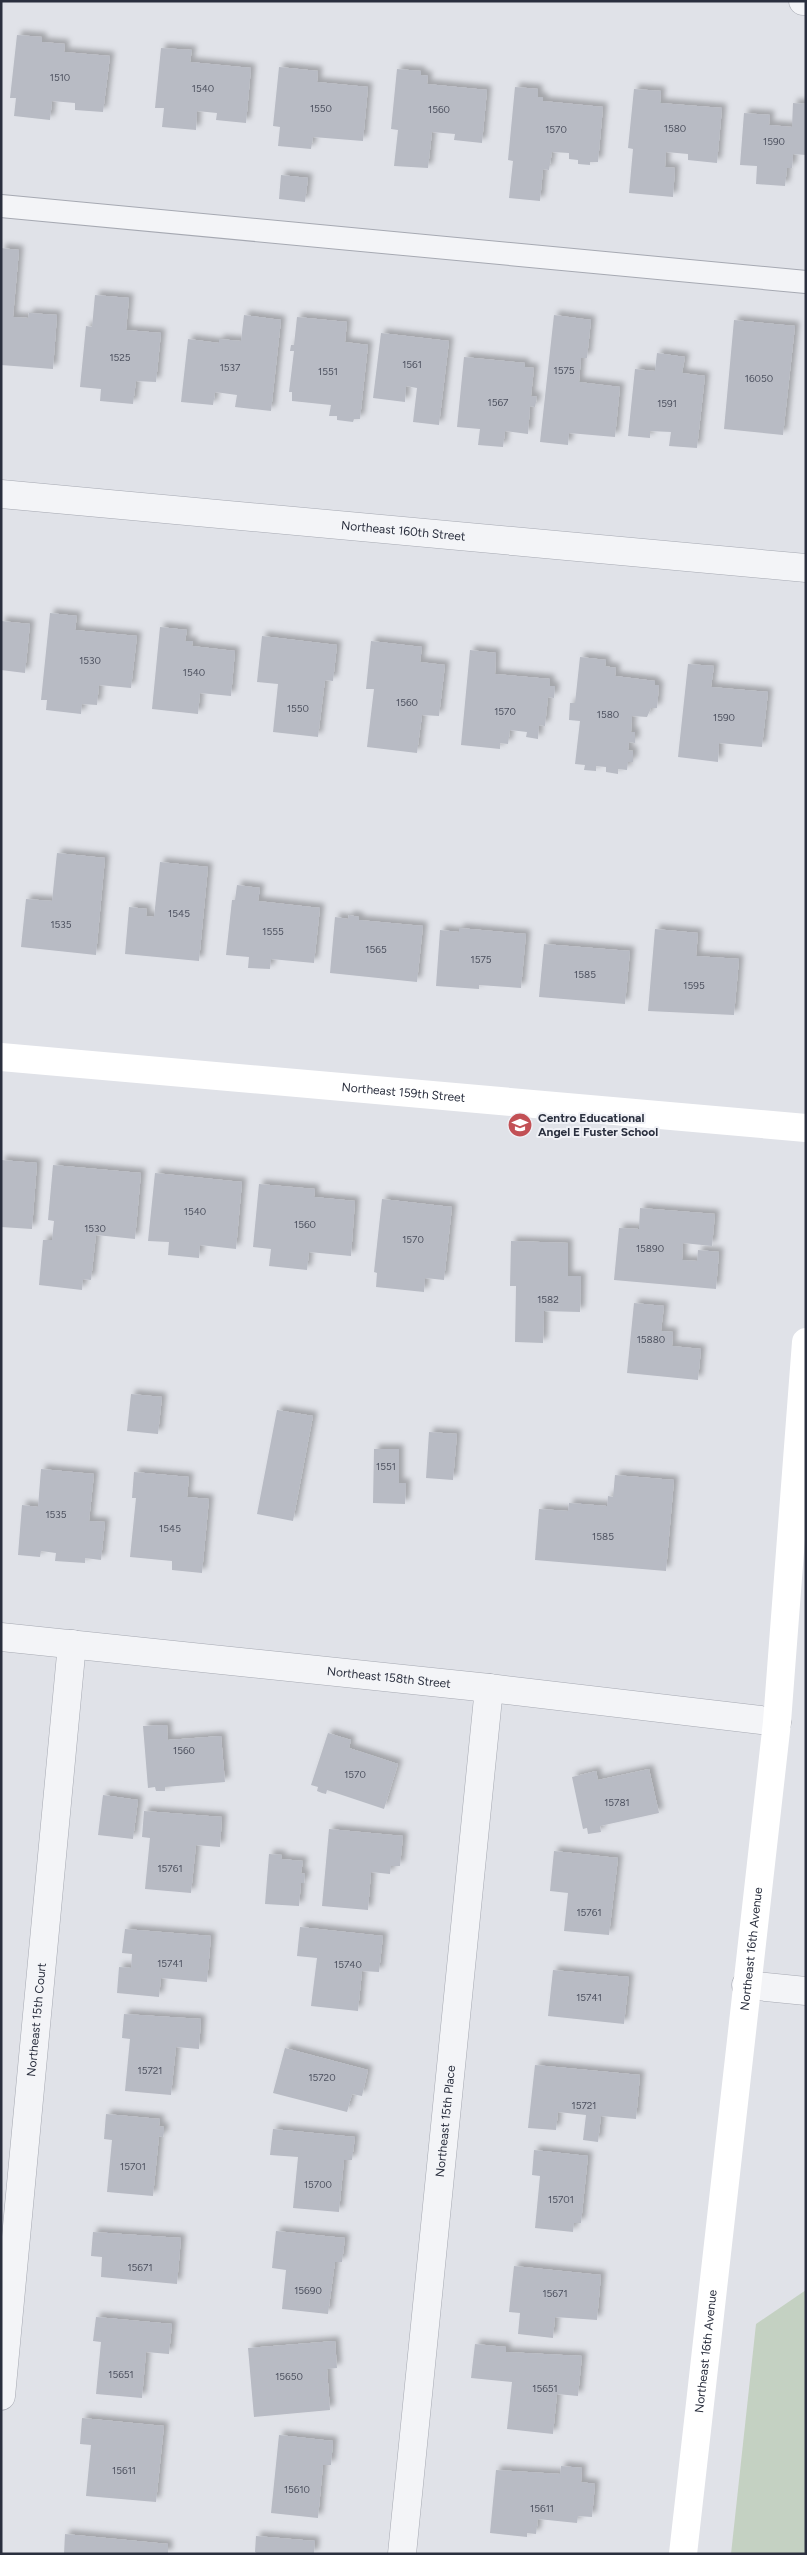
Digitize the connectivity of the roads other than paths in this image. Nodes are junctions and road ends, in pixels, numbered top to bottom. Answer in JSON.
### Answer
{"nodes":[{"id":1,"x":1,"y":206,"type":"edge"},
{"id":2,"x":806,"y":282,"type":"edge"},
{"id":3,"x":1,"y":494,"type":"edge"},
{"id":4,"x":806,"y":568,"type":"edge"},
{"id":5,"x":1,"y":1057,"type":"edge"},
{"id":6,"x":806,"y":1128,"type":"edge"},
{"id":7,"x":806,"y":1342,"type":"edge"},
{"id":8,"x":800,"y":1515,"type":"edge"},
{"id":9,"x":1,"y":1638,"type":"edge"},
{"id":10,"x":72,"y":1644,"type":"junction"},
{"id":11,"x":489,"y":1688,"type":"junction"},
{"id":12,"x":777,"y":1722,"type":"junction"},
{"id":13,"x":746,"y":1985,"type":"junction"},
{"id":14,"x":806,"y":1991,"type":"edge"},
{"id":15,"x":1,"y":2396,"type":"edge"},
{"id":16,"x":402,"y":2554,"type":"edge"},
{"id":17,"x":683,"y":2554,"type":"edge"}],
"edges":[{"from":1,"to":2,"type":"lane"},
{"from":3,"to":4,"type":"street","name":"Northeast 160th Street"},
{"from":5,"to":6,"type":"street","name":"Northeast 159th Street"},
{"from":7,"to":8,"type":"street","name":"Northeast 16th Avenue"},
{"from":8,"to":12,"type":"street","name":"Northeast 16th Avenue"},
{"from":9,"to":10,"type":"street","name":"Northeast 158th Street"},
{"from":10,"to":11,"type":"street","name":"Northeast 158th Street"},
{"from":10,"to":15,"type":"street","name":"Northeast 15th Court"},
{"from":11,"to":12,"type":"street","name":"Northeast 158th Street"},
{"from":11,"to":16,"type":"street","name":"Northeast 15th Place"},
{"from":12,"to":13,"type":"street","name":"Northeast 16th Avenue"},
{"from":13,"to":14,"type":"street"},
{"from":13,"to":17,"type":"street","name":"Northeast 16th Avenue"}]}
